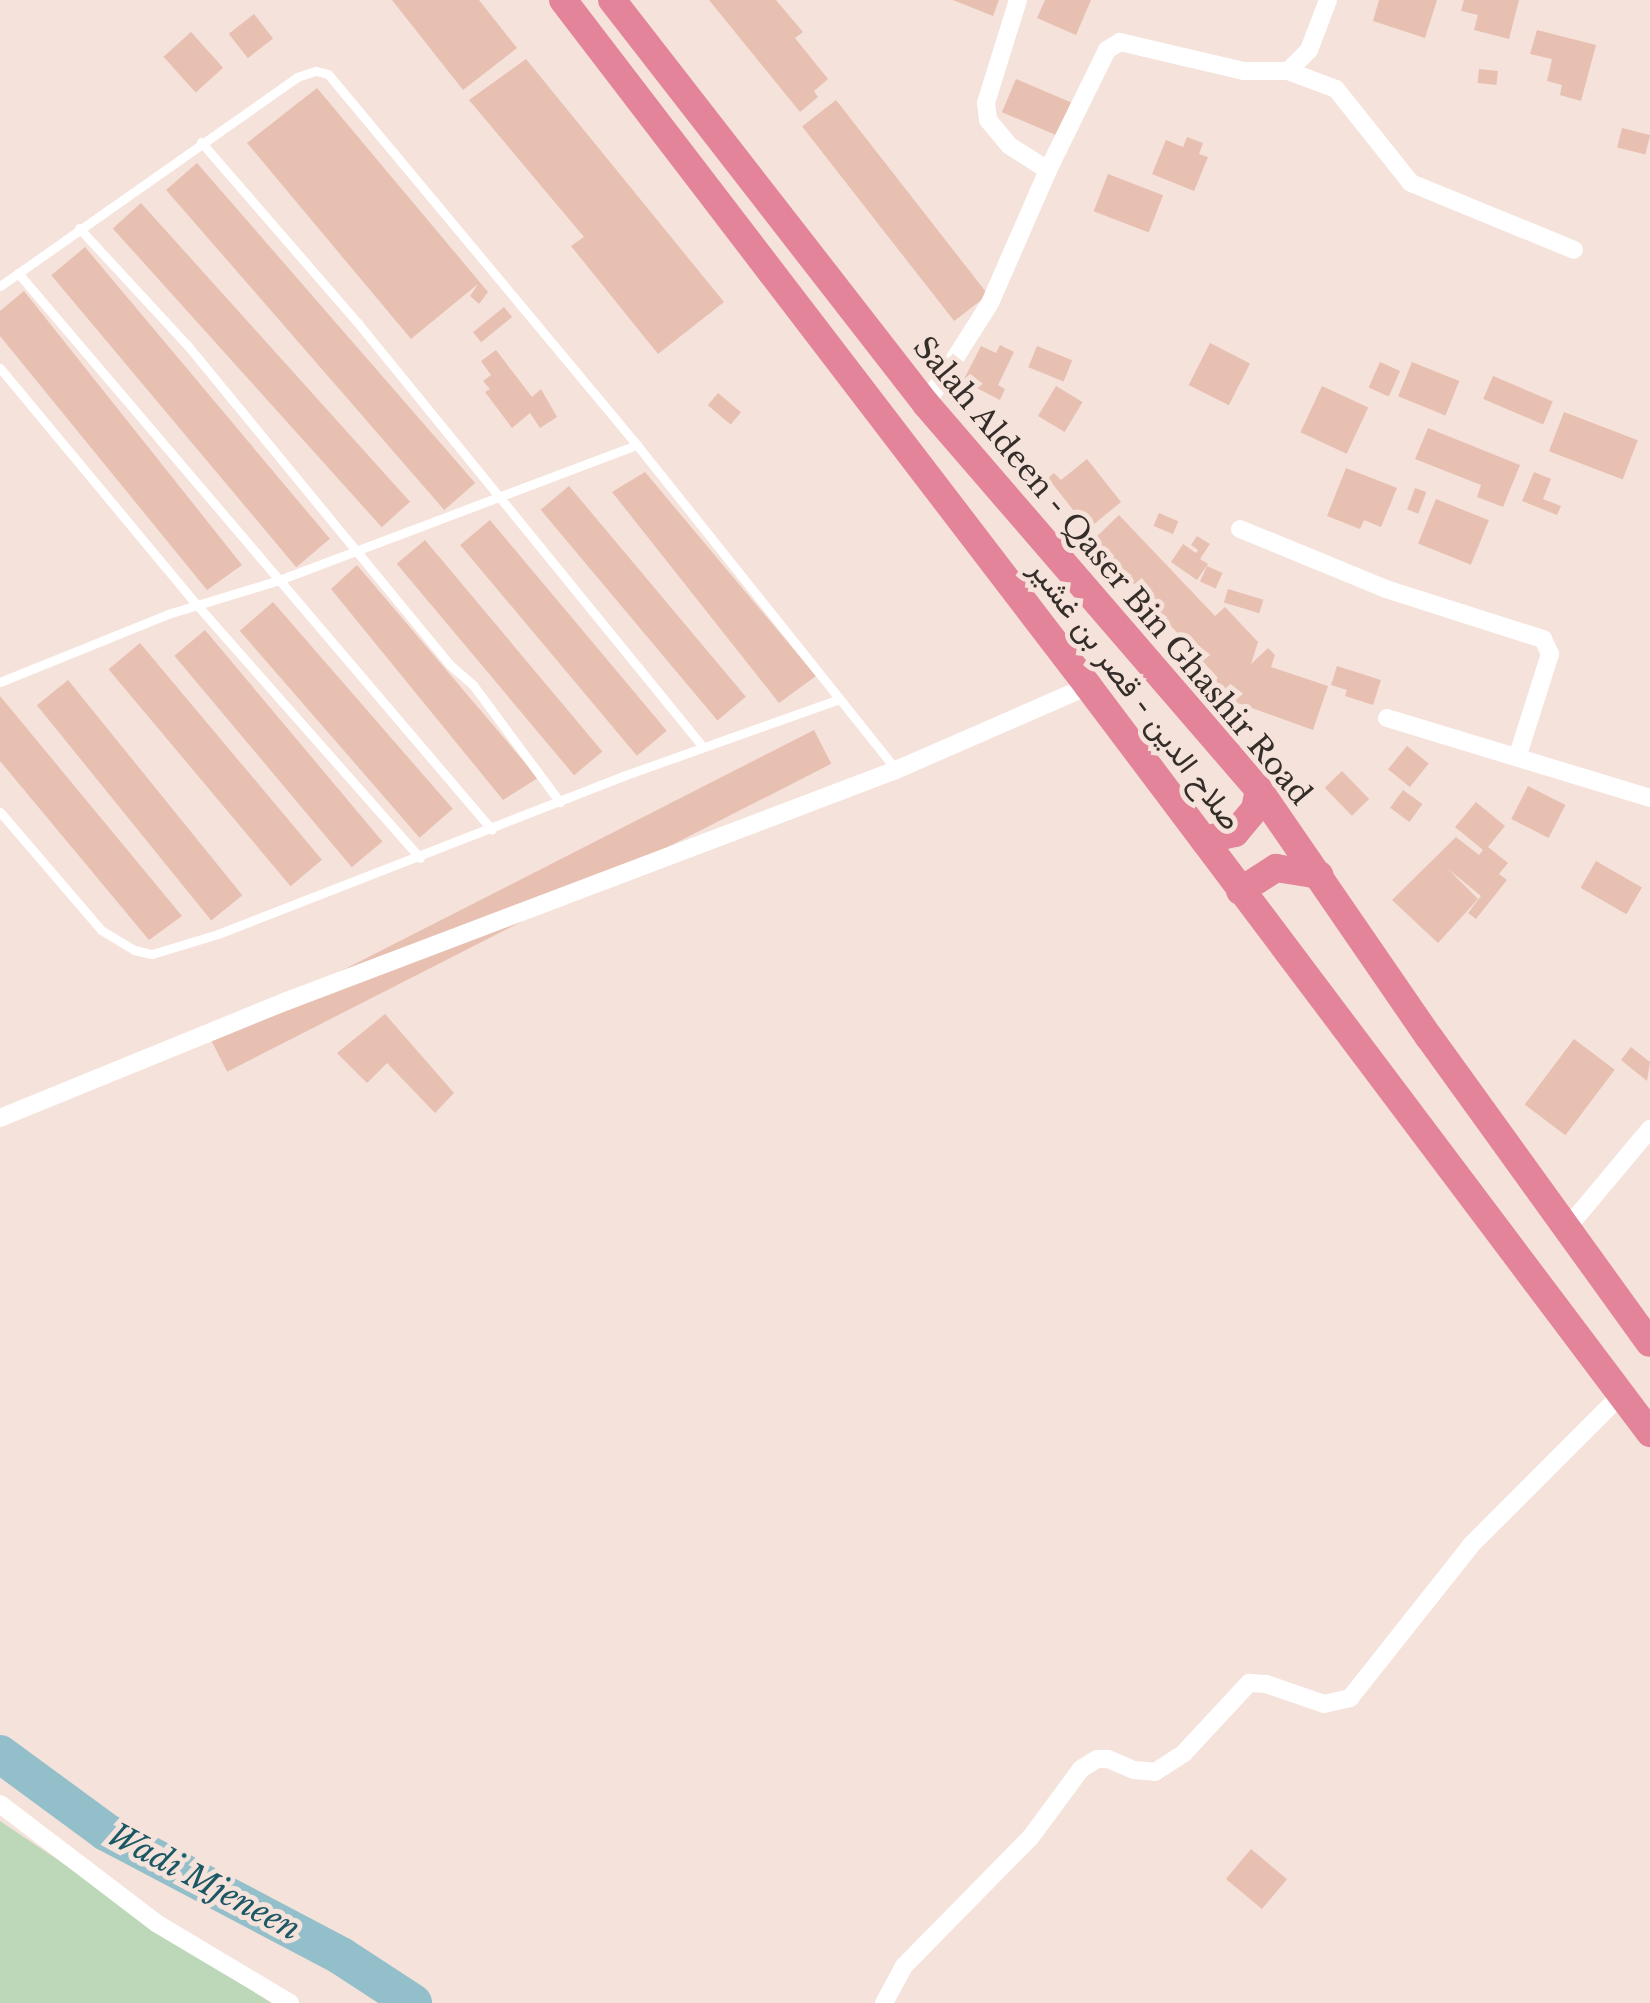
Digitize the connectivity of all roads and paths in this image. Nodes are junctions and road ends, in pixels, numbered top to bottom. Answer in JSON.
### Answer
{"nodes":[{"id":1,"x":563,"y":0,"type":"edge"},
{"id":2,"x":612,"y":0,"type":"edge"},
{"id":3,"x":1018,"y":0,"type":"edge"},
{"id":4,"x":1328,"y":0,"type":"edge"},
{"id":5,"x":1288,"y":71,"type":"junction"},
{"id":6,"x":201,"y":142,"type":"junction"},
{"id":7,"x":1048,"y":170,"type":"junction"},
{"id":8,"x":79,"y":228,"type":"junction"},
{"id":9,"x":1574,"y":250,"type":"dead end"},
{"id":10,"x":18,"y":273,"type":"junction"},
{"id":11,"x":0,"y":286,"type":"edge"},
{"id":12,"x":0,"y":368,"type":"edge"},
{"id":13,"x":926,"y":404,"type":"junction"},
{"id":14,"x":638,"y":445,"type":"junction"},
{"id":15,"x":498,"y":501,"type":"junction"},
{"id":16,"x":1240,"y":528,"type":"dead end"},
{"id":17,"x":360,"y":550,"type":"junction"},
{"id":18,"x":279,"y":580,"type":"junction"},
{"id":19,"x":197,"y":605,"type":"junction"},
{"id":20,"x":0,"y":682,"type":"edge"},
{"id":21,"x":1088,"y":686,"type":"junction"},
{"id":22,"x":839,"y":699,"type":"junction"},
{"id":23,"x":1387,"y":718,"type":"dead end"},
{"id":24,"x":703,"y":747,"type":"junction"},
{"id":25,"x":1518,"y":755,"type":"junction"},
{"id":26,"x":896,"y":770,"type":"junction"},
{"id":27,"x":1260,"y":790,"type":"junction"},
{"id":28,"x":1650,"y":798,"type":"edge"},
{"id":29,"x":560,"y":802,"type":"junction"},
{"id":30,"x":0,"y":812,"type":"edge"},
{"id":31,"x":492,"y":830,"type":"junction"},
{"id":32,"x":1204,"y":840,"type":"junction"},
{"id":33,"x":420,"y":858,"type":"junction"},
{"id":34,"x":1319,"y":875,"type":"junction"},
{"id":35,"x":1240,"y":892,"type":"junction"},
{"id":36,"x":0,"y":1118,"type":"edge"},
{"id":37,"x":1650,"y":1129,"type":"edge"},
{"id":38,"x":1568,"y":1227,"type":"junction"},
{"id":39,"x":1650,"y":1343,"type":"edge"},
{"id":40,"x":1620,"y":1396,"type":"junction"},
{"id":41,"x":1650,"y":1433,"type":"edge"},
{"id":42,"x":0,"y":1804,"type":"edge"},
{"id":43,"x":290,"y":2003,"type":"edge"},
{"id":44,"x":884,"y":2003,"type":"edge"}],
"edges":[{"from":1,"to":21,"type":"highway","name":"صلاح الدين - قصر بن غشير"},
{"from":2,"to":13,"type":"highway","name":"Salah Aldeen - Qaser Bin Ghashir Road"},
{"from":3,"to":7,"type":"street"},
{"from":4,"to":5,"type":"street"},
{"from":5,"to":7,"type":"street"},
{"from":5,"to":9,"type":"street"},
{"from":6,"to":8,"type":"lane"},
{"from":6,"to":14,"type":"lane"},
{"from":6,"to":15,"type":"lane"},
{"from":7,"to":13,"type":"street"},
{"from":8,"to":10,"type":"lane"},
{"from":8,"to":17,"type":"lane"},
{"from":10,"to":11,"type":"lane"},
{"from":10,"to":18,"type":"lane"},
{"from":12,"to":19,"type":"lane"},
{"from":13,"to":27,"type":"highway","name":"Salah Aldeen - Qaser Bin Ghashir Road"},
{"from":14,"to":15,"type":"lane"},
{"from":14,"to":22,"type":"lane"},
{"from":15,"to":17,"type":"lane"},
{"from":15,"to":24,"type":"lane"},
{"from":16,"to":25,"type":"street"},
{"from":17,"to":18,"type":"lane"},
{"from":17,"to":29,"type":"lane"},
{"from":18,"to":19,"type":"lane"},
{"from":18,"to":31,"type":"lane"},
{"from":19,"to":20,"type":"lane"},
{"from":19,"to":33,"type":"lane"},
{"from":21,"to":26,"type":"street"},
{"from":21,"to":32,"type":"highway","name":"صلاح الدين - قصر بن غشير"},
{"from":22,"to":24,"type":"lane"},
{"from":22,"to":26,"type":"lane"},
{"from":23,"to":25,"type":"street"},
{"from":24,"to":29,"type":"lane"},
{"from":25,"to":28,"type":"street"},
{"from":26,"to":36,"type":"street"},
{"from":27,"to":32,"type":"highway"},
{"from":27,"to":34,"type":"highway","name":"Salah Aldeen - Qaser Bin Ghashir Road"},
{"from":29,"to":31,"type":"lane"},
{"from":30,"to":33,"type":"lane"},
{"from":31,"to":33,"type":"lane"},
{"from":32,"to":35,"type":"highway","name":"صلاح الدين - قصر بن غشير"},
{"from":34,"to":35,"type":"highway"},
{"from":34,"to":38,"type":"highway","name":"Salah Aldeen - Qaser Bin Ghashir Road"},
{"from":35,"to":40,"type":"highway","name":"صلاح الدين - قصر بن غشير"},
{"from":37,"to":38,"type":"street"},
{"from":38,"to":39,"type":"highway","name":"Salah Aldeen - Qaser Bin Ghashir Road"},
{"from":40,"to":41,"type":"highway","name":"صلاح الدين - قصر بن غشير"},
{"from":40,"to":44,"type":"street"},
{"from":42,"to":43,"type":"street"}]}
